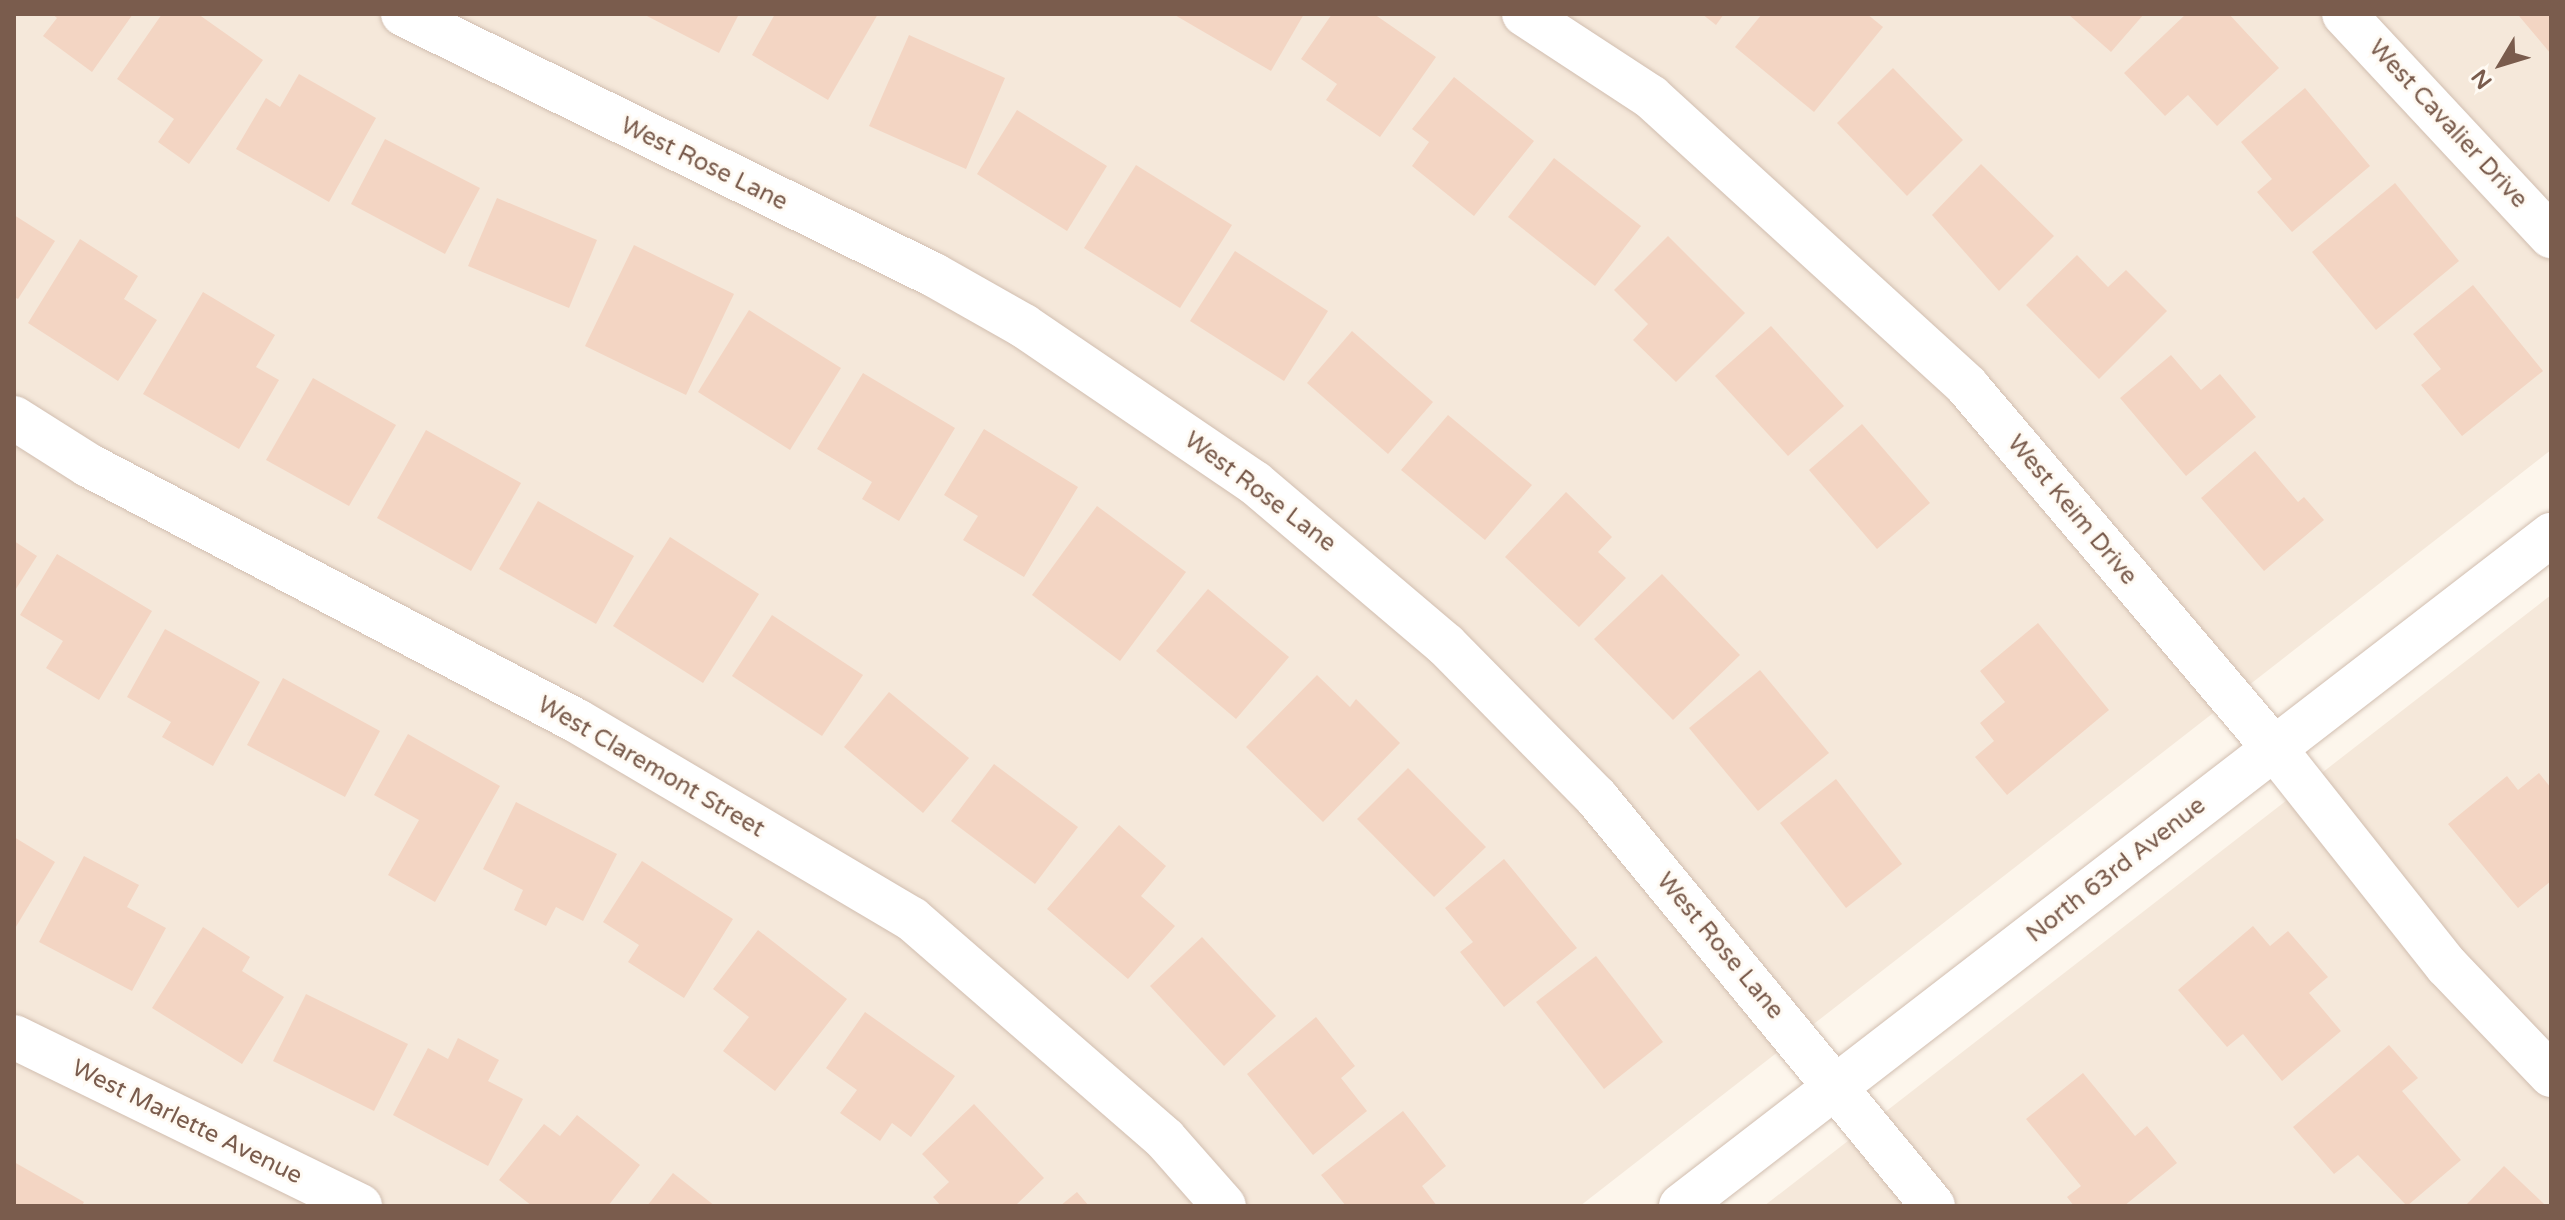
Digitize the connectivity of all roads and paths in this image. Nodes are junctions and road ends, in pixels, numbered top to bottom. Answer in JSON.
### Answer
{"nodes":[{"id":1,"x":403,"y":14,"type":"edge"},
{"id":2,"x":1524,"y":14,"type":"edge"},
{"id":3,"x":2344,"y":14,"type":"edge"},
{"id":4,"x":2551,"y":236,"type":"edge"},
{"id":5,"x":14,"y":418,"type":"edge"},
{"id":6,"x":2551,"y":535,"type":"edge"},
{"id":7,"x":2274,"y":748,"type":"junction"},
{"id":8,"x":14,"y":1037,"type":"edge"},
{"id":9,"x":2551,"y":1075,"type":"edge"},
{"id":10,"x":1837,"y":1087,"type":"junction"},
{"id":11,"x":360,"y":1206,"type":"edge"},
{"id":12,"x":1224,"y":1206,"type":"edge"},
{"id":13,"x":1681,"y":1206,"type":"edge"},
{"id":14,"x":1933,"y":1206,"type":"edge"}],
"edges":[{"from":1,"to":10,"type":"street","name":"West Rose Lane"},
{"from":2,"to":7,"type":"street","name":"West Keim Drive"},
{"from":3,"to":4,"type":"street","name":"West Cavalier Drive"},
{"from":5,"to":12,"type":"street","name":"West Claremont Street"},
{"from":6,"to":7,"type":"street","name":"North 63rd Avenue"},
{"from":7,"to":9,"type":"street","name":"West Keim Drive"},
{"from":7,"to":10,"type":"street","name":"North 63rd Avenue"},
{"from":8,"to":11,"type":"street","name":"West Marlette Avenue"},
{"from":10,"to":13,"type":"street","name":"North 63rd Avenue"},
{"from":10,"to":14,"type":"street","name":"West Rose Lane"}]}
